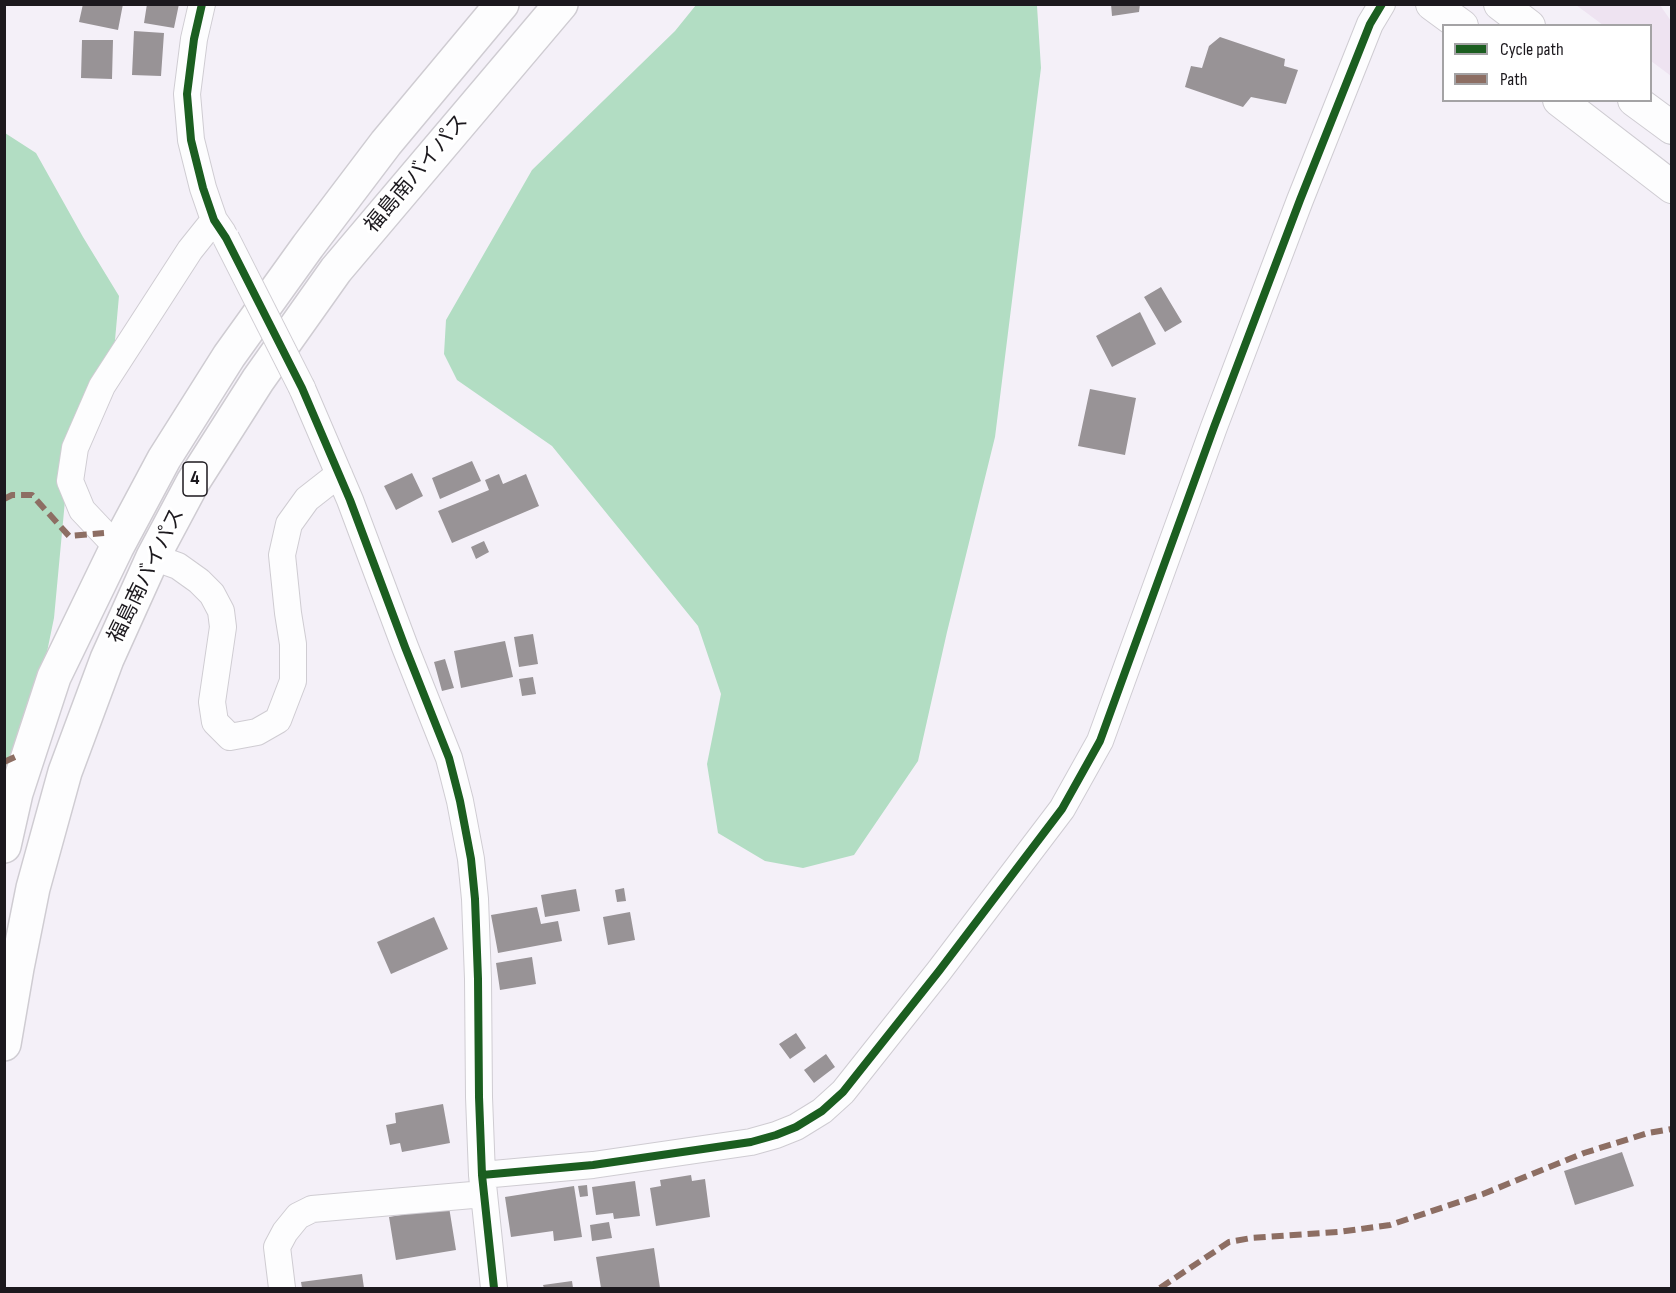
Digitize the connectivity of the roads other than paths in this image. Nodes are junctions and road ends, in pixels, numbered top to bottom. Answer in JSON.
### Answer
{"nodes":[{"id":1,"x":202,"y":4,"type":"edge"},
{"id":2,"x":502,"y":4,"type":"edge"},
{"id":3,"x":561,"y":4,"type":"edge"},
{"id":4,"x":1382,"y":4,"type":"edge"},
{"id":5,"x":1432,"y":4,"type":"edge"},
{"id":6,"x":1500,"y":4,"type":"edge"},
{"id":7,"x":1459,"y":24,"type":"edge"},
{"id":8,"x":1526,"y":24,"type":"edge"},
{"id":9,"x":1562,"y":102,"type":"edge"},
{"id":10,"x":1637,"y":102,"type":"edge"},
{"id":11,"x":1671,"y":128,"type":"edge"},
{"id":12,"x":1671,"y":187,"type":"edge"},
{"id":13,"x":220,"y":229,"type":"junction"},
{"id":14,"x":339,"y":474,"type":"junction"},
{"id":15,"x":117,"y":547,"type":"junction"},
{"id":16,"x":153,"y":557,"type":"junction"},
{"id":17,"x":4,"y":846,"type":"edge"},
{"id":18,"x":4,"y":1044,"type":"edge"},
{"id":19,"x":483,"y":1184,"type":"junction"},
{"id":20,"x":282,"y":1288,"type":"edge"},
{"id":21,"x":494,"y":1288,"type":"edge"}],
"edges":[{"from":1,"to":13,"type":"street"},
{"from":2,"to":15,"type":"highway","name":"福島南バイパス","number":"4"},
{"from":3,"to":16,"type":"highway","name":"福島南バイパス","number":"4"},
{"from":4,"to":19,"type":"street"},
{"from":5,"to":7,"type":"street"},
{"from":6,"to":8,"type":"street"},
{"from":9,"to":12,"type":"street"},
{"from":10,"to":11,"type":"street"},
{"from":13,"to":14,"type":"street","bridge":true},
{"from":13,"to":15,"type":"street"},
{"from":14,"to":16,"type":"street"},
{"from":14,"to":19,"type":"street"},
{"from":15,"to":17,"type":"highway","name":"福島南バイパス","number":"4"},
{"from":16,"to":18,"type":"highway","name":"福島南バイパス","number":"4"},
{"from":19,"to":20,"type":"street"},
{"from":19,"to":21,"type":"street"}]}
